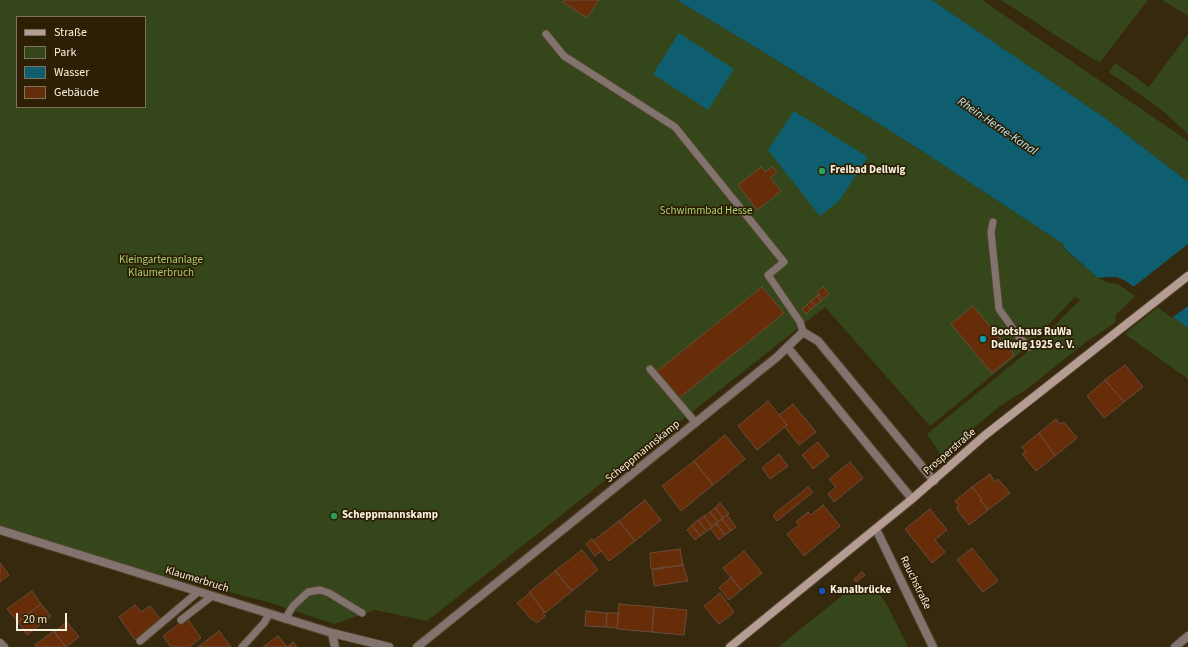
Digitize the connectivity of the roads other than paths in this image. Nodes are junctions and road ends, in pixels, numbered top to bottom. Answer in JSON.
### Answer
{"nodes":[{"id":1,"x":546,"y":34,"type":"dead end"},
{"id":2,"x":993,"y":222,"type":"dead end"},
{"id":3,"x":1188,"y":276,"type":"edge"},
{"id":4,"x":803,"y":332,"type":"junction"},
{"id":5,"x":1029,"y":347,"type":"dead end"},
{"id":6,"x":788,"y":348,"type":"junction"},
{"id":7,"x":650,"y":369,"type":"dead end"},
{"id":8,"x":696,"y":423,"type":"junction"},
{"id":9,"x":934,"y":481,"type":"junction"},
{"id":10,"x":912,"y":499,"type":"junction"},
{"id":11,"x":876,"y":529,"type":"junction"},
{"id":12,"x":0,"y":530,"type":"edge"},
{"id":13,"x":198,"y":592,"type":"junction"},
{"id":14,"x":212,"y":596,"type":"junction"},
{"id":15,"x":269,"y":614,"type":"junction"},
{"id":16,"x":362,"y":614,"type":"dead end"},
{"id":17,"x":285,"y":619,"type":"junction"},
{"id":18,"x":181,"y":620,"type":"dead end"},
{"id":19,"x":332,"y":633,"type":"junction"},
{"id":20,"x":1188,"y":636,"type":"edge"},
{"id":21,"x":140,"y":641,"type":"dead end"},
{"id":22,"x":0,"y":643,"type":"edge"},
{"id":23,"x":4,"y":647,"type":"edge"},
{"id":24,"x":242,"y":647,"type":"edge"},
{"id":25,"x":336,"y":647,"type":"edge"},
{"id":26,"x":389,"y":647,"type":"edge"},
{"id":27,"x":417,"y":647,"type":"edge"},
{"id":28,"x":730,"y":647,"type":"edge"},
{"id":29,"x":933,"y":647,"type":"edge"},
{"id":30,"x":1175,"y":647,"type":"edge"}],
"edges":[{"from":1,"to":4,"type":"lane"},
{"from":2,"to":5,"type":"lane"},
{"from":3,"to":9,"type":"main road","name":"Prosperstraße"},
{"from":4,"to":6,"type":"street","name":"Scheppmannskamp"},
{"from":4,"to":9,"type":"street"},
{"from":6,"to":8,"type":"street","name":"Scheppmannskamp"},
{"from":6,"to":10,"type":"street"},
{"from":7,"to":8,"type":"lane"},
{"from":8,"to":27,"type":"street","name":"Scheppmannskamp"},
{"from":9,"to":10,"type":"main road","name":"Prosperstraße"},
{"from":10,"to":11,"type":"main road","name":"Prosperstraße"},
{"from":11,"to":28,"type":"main road","name":"Prosperstraße"},
{"from":11,"to":29,"type":"street","name":"Rauchstraße"},
{"from":12,"to":13,"type":"street","name":"Klaumerbruch"},
{"from":13,"to":14,"type":"street","name":"Klaumerbruch"},
{"from":13,"to":21,"type":"lane"},
{"from":14,"to":15,"type":"street","name":"Klaumerbruch"},
{"from":14,"to":18,"type":"lane"},
{"from":15,"to":17,"type":"street","name":"Klaumerbruch"},
{"from":15,"to":24,"type":"lane"},
{"from":16,"to":17,"type":"lane"},
{"from":17,"to":19,"type":"street","name":"Klaumerbruch"},
{"from":19,"to":25,"type":"street"},
{"from":19,"to":26,"type":"street","name":"Klaumerbruch"},
{"from":20,"to":30,"type":"street"},
{"from":22,"to":23,"type":"street"}]}
